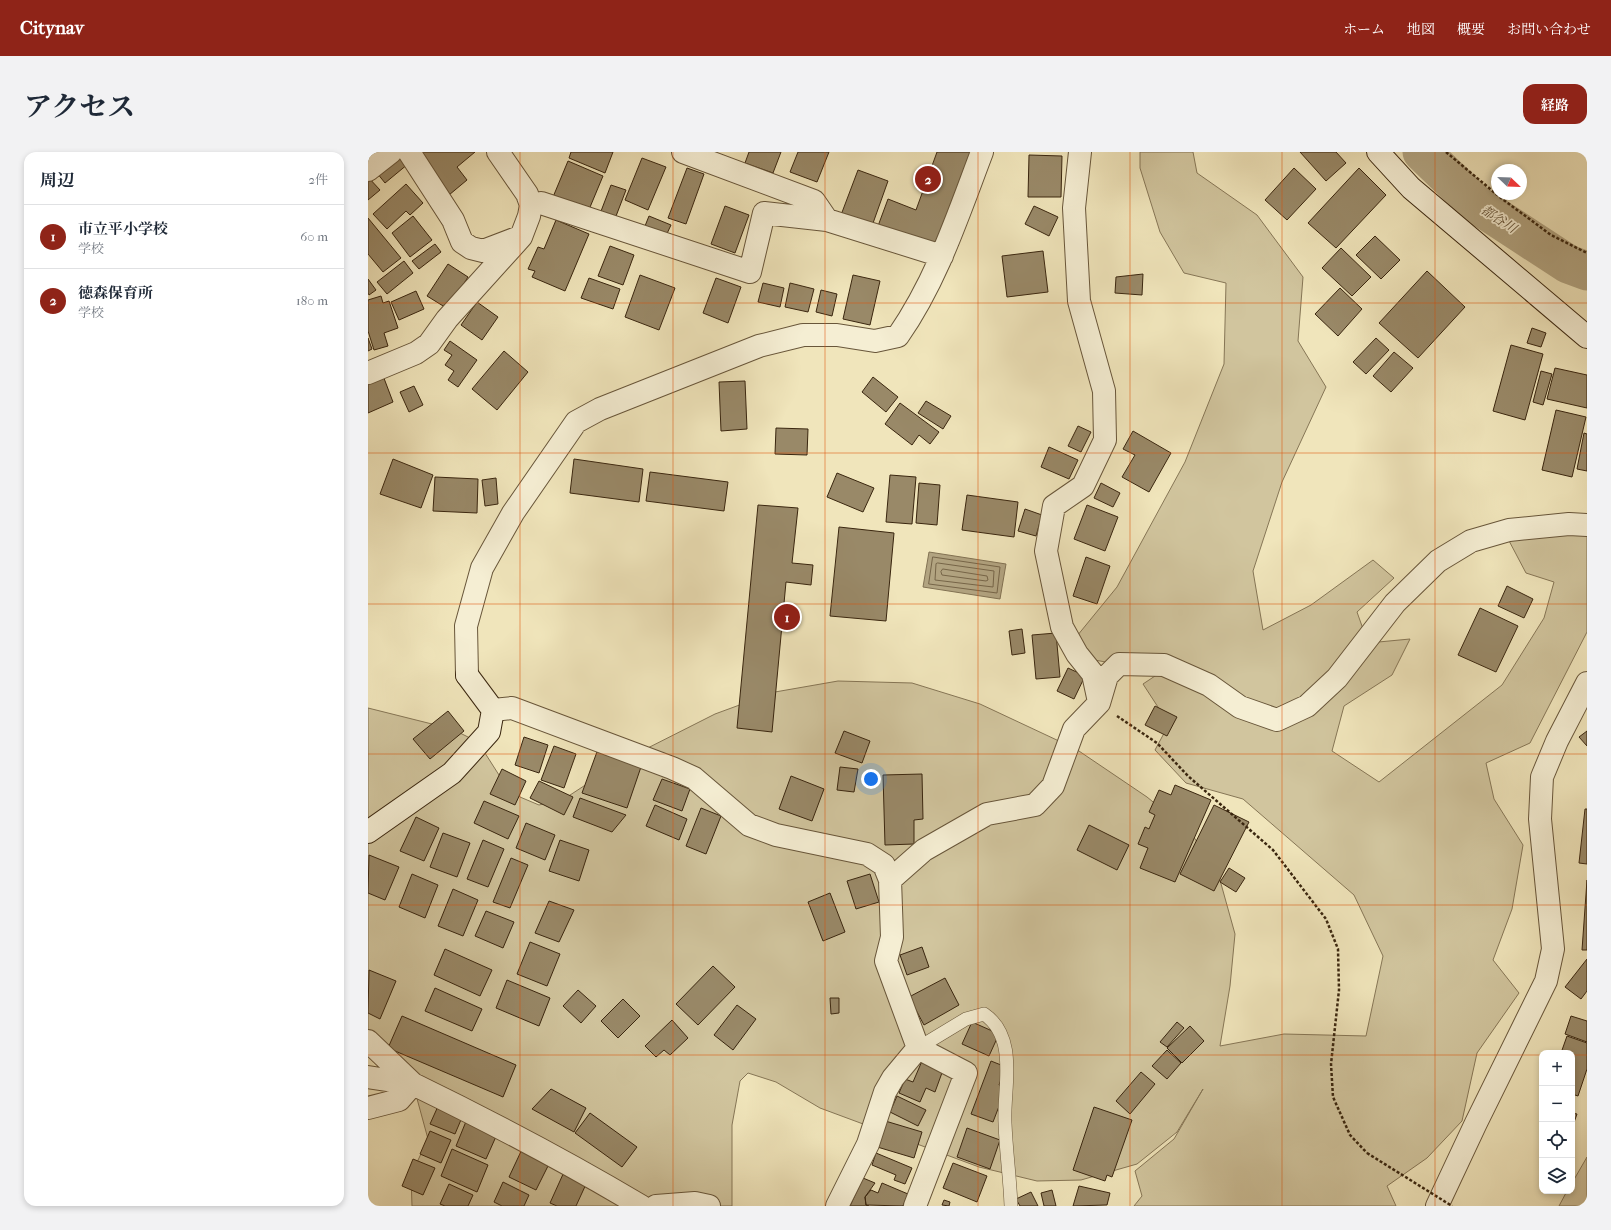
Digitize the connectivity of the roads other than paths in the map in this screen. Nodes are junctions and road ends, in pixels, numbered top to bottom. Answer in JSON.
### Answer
{"nodes":[{"id":1,"x":391,"y":152,"type":"edge"},
{"id":2,"x":409,"y":152,"type":"edge"},
{"id":3,"x":498,"y":152,"type":"edge"},
{"id":4,"x":683,"y":152,"type":"edge"},
{"id":5,"x":982,"y":152,"type":"edge"},
{"id":6,"x":1080,"y":152,"type":"edge"},
{"id":7,"x":1378,"y":152,"type":"edge"},
{"id":8,"x":719,"y":158,"type":"edge"},
{"id":9,"x":368,"y":170,"type":"edge"},
{"id":10,"x":531,"y":205,"type":"junction"},
{"id":11,"x":827,"y":220,"type":"junction"},
{"id":12,"x":521,"y":237,"type":"junction"},
{"id":13,"x":942,"y":256,"type":"junction"},
{"id":14,"x":1587,"y":337,"type":"edge"},
{"id":15,"x":368,"y":373,"type":"edge"},
{"id":16,"x":1587,"y":525,"type":"edge"},
{"id":17,"x":1587,"y":683,"type":"edge"},
{"id":18,"x":1099,"y":704,"type":"junction"},
{"id":19,"x":493,"y":710,"type":"junction"},
{"id":20,"x":368,"y":832,"type":"edge"},
{"id":21,"x":890,"y":880,"type":"junction"},
{"id":22,"x":368,"y":1041,"type":"edge"},
{"id":23,"x":918,"y":1048,"type":"junction"},
{"id":24,"x":368,"y":1077,"type":"edge"},
{"id":25,"x":413,"y":1084,"type":"junction"},
{"id":26,"x":368,"y":1108,"type":"edge"},
{"id":27,"x":700,"y":1205,"type":"edge"},
{"id":28,"x":641,"y":1206,"type":"edge"},
{"id":29,"x":656,"y":1206,"type":"edge"},
{"id":30,"x":837,"y":1206,"type":"edge"},
{"id":31,"x":915,"y":1206,"type":"edge"},
{"id":32,"x":1011,"y":1206,"type":"edge"},
{"id":33,"x":1438,"y":1206,"type":"edge"}],
"edges":[{"from":1,"to":9,"type":"street"},
{"from":2,"to":12,"type":"street"},
{"from":3,"to":10,"type":"street"},
{"from":4,"to":8,"type":"street"},
{"from":5,"to":13,"type":"street"},
{"from":6,"to":18,"type":"street"},
{"from":7,"to":14,"type":"street"},
{"from":8,"to":11,"type":"street"},
{"from":10,"to":11,"type":"street"},
{"from":10,"to":12,"type":"street"},
{"from":11,"to":13,"type":"street"},
{"from":12,"to":15,"type":"street"},
{"from":13,"to":19,"type":"street"},
{"from":16,"to":18,"type":"street"},
{"from":17,"to":33,"type":"street"},
{"from":18,"to":21,"type":"street"},
{"from":19,"to":20,"type":"street"},
{"from":19,"to":21,"type":"street"},
{"from":21,"to":23,"type":"street"},
{"from":22,"to":25,"type":"street"},
{"from":23,"to":30,"type":"street"},
{"from":23,"to":31,"type":"street"},
{"from":23,"to":32,"type":"lane"},
{"from":24,"to":25,"type":"street"},
{"from":25,"to":26,"type":"street"},
{"from":25,"to":28,"type":"street"},
{"from":27,"to":29,"type":"street"}]}
